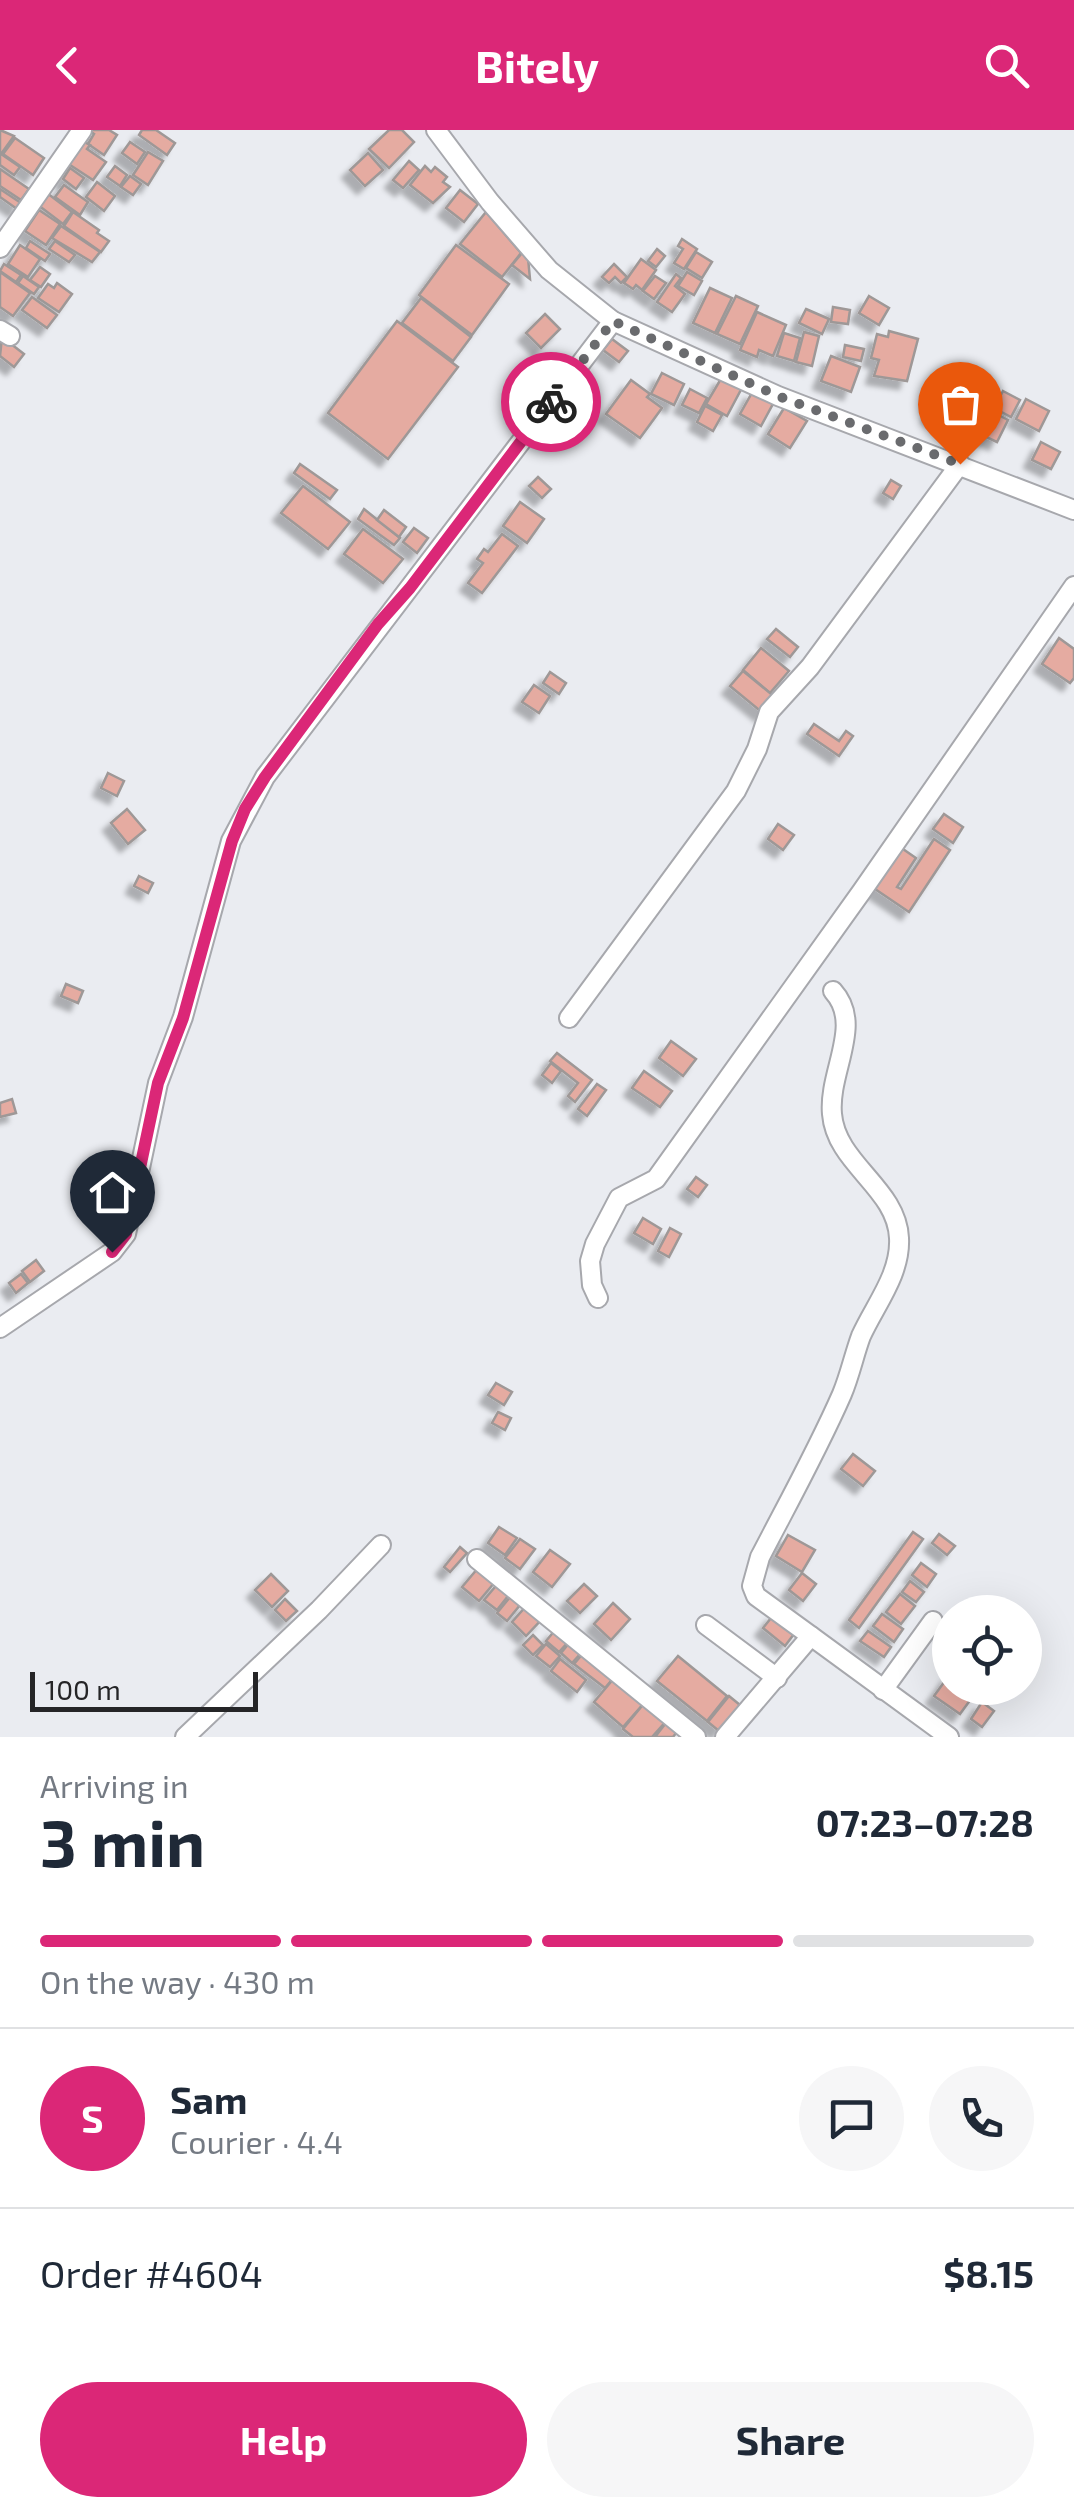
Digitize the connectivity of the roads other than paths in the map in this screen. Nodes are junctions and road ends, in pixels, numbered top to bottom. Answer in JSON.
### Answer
{"nodes":[{"id":1,"x":82,"y":130,"type":"edge"},
{"id":2,"x":436,"y":130,"type":"edge"},
{"id":3,"x":0,"y":246,"type":"edge"},
{"id":4,"x":613,"y":321,"type":"junction"},
{"id":5,"x":960,"y":464,"type":"junction"},
{"id":6,"x":1073,"y":510,"type":"edge"},
{"id":7,"x":1074,"y":522,"type":"edge"},
{"id":8,"x":1074,"y":586,"type":"edge"},
{"id":9,"x":833,"y":991,"type":"dead end"},
{"id":10,"x":569,"y":1018,"type":"dead end"},
{"id":11,"x":598,"y":1298,"type":"dead end"},
{"id":12,"x":0,"y":1328,"type":"edge"},
{"id":13,"x":381,"y":1545,"type":"dead end"},
{"id":14,"x":477,"y":1559,"type":"dead end"},
{"id":15,"x":932,"y":1621,"type":"dead end"},
{"id":16,"x":706,"y":1625,"type":"dead end"},
{"id":17,"x":811,"y":1636,"type":"junction"},
{"id":18,"x":777,"y":1678,"type":"junction"},
{"id":19,"x":883,"y":1690,"type":"junction"},
{"id":20,"x":185,"y":1737,"type":"edge"},
{"id":21,"x":696,"y":1737,"type":"edge"},
{"id":22,"x":725,"y":1737,"type":"edge"},
{"id":23,"x":949,"y":1737,"type":"edge"}],
"edges":[{"from":1,"to":3,"type":"street"},
{"from":2,"to":4,"type":"street"},
{"from":4,"to":5,"type":"street"},
{"from":4,"to":12,"type":"street"},
{"from":5,"to":6,"type":"street"},
{"from":5,"to":10,"type":"street"},
{"from":6,"to":7,"type":"street"},
{"from":8,"to":11,"type":"street"},
{"from":9,"to":17,"type":"street"},
{"from":13,"to":20,"type":"street"},
{"from":14,"to":21,"type":"street"},
{"from":15,"to":19,"type":"street"},
{"from":16,"to":18,"type":"street"},
{"from":17,"to":18,"type":"street"},
{"from":17,"to":19,"type":"street"},
{"from":18,"to":22,"type":"street"},
{"from":19,"to":23,"type":"street"}]}
